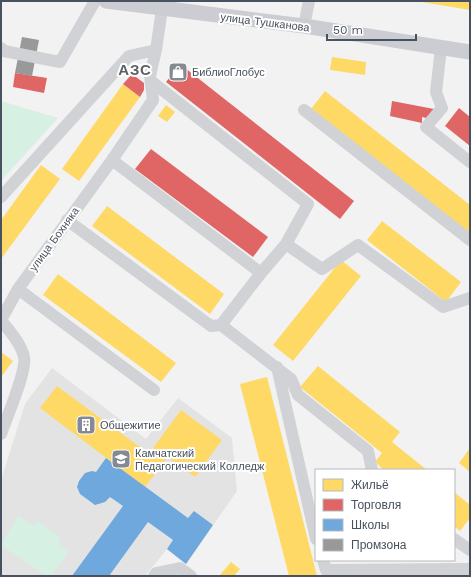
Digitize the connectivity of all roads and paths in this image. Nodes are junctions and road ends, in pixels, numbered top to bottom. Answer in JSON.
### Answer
{"nodes":[{"id":1,"x":95,"y":1,"type":"edge"},
{"id":2,"x":106,"y":1,"type":"edge"},
{"id":3,"x":309,"y":1,"type":"edge"},
{"id":4,"x":162,"y":8,"type":"junction"},
{"id":5,"x":304,"y":26,"type":"junction"},
{"id":6,"x":1,"y":48,"type":"edge"},
{"id":7,"x":441,"y":48,"type":"junction"},
{"id":8,"x":156,"y":50,"type":"junction"},
{"id":9,"x":470,"y":52,"type":"edge"},
{"id":10,"x":151,"y":81,"type":"junction"},
{"id":11,"x":304,"y":110,"type":"dead end"},
{"id":12,"x":112,"y":160,"type":"junction"},
{"id":13,"x":470,"y":162,"type":"edge"},
{"id":14,"x":1,"y":197,"type":"edge"},
{"id":15,"x":67,"y":220,"type":"junction"},
{"id":16,"x":470,"y":240,"type":"edge"},
{"id":17,"x":286,"y":244,"type":"junction"},
{"id":18,"x":261,"y":273,"type":"junction"},
{"id":19,"x":18,"y":290,"type":"junction"},
{"id":20,"x":470,"y":298,"type":"edge"},
{"id":21,"x":1,"y":320,"type":"edge"},
{"id":22,"x":221,"y":325,"type":"junction"},
{"id":23,"x":277,"y":367,"type":"junction"},
{"id":24,"x":154,"y":390,"type":"dead end"},
{"id":25,"x":5,"y":405,"type":"edge"},
{"id":26,"x":1,"y":434,"type":"edge"},
{"id":27,"x":372,"y":469,"type":"edge"},
{"id":28,"x":315,"y":535,"type":"edge"},
{"id":29,"x":455,"y":540,"type":"edge"},
{"id":30,"x":470,"y":550,"type":"edge"},
{"id":31,"x":323,"y":561,"type":"edge"},
{"id":32,"x":470,"y":569,"type":"edge"},
{"id":33,"x":154,"y":576,"type":"edge"},
{"id":34,"x":191,"y":576,"type":"edge"}],
"edges":[{"from":1,"to":6,"type":"street"},
{"from":2,"to":4,"type":"main road","name":"улица Тушканова"},
{"from":3,"to":5,"type":"street"},
{"from":4,"to":5,"type":"main road","name":"улица Тушканова"},
{"from":4,"to":8,"type":"street","name":"улица Бохняка"},
{"from":5,"to":7,"type":"main road","name":"улица Тушканова"},
{"from":7,"to":9,"type":"main road","name":"улица Тушканова"},
{"from":7,"to":13,"type":"street"},
{"from":8,"to":10,"type":"street","name":"улица Бохняка"},
{"from":8,"to":14,"type":"street"},
{"from":10,"to":12,"type":"street","name":"улица Бохняка"},
{"from":10,"to":17,"type":"street"},
{"from":11,"to":16,"type":"street"},
{"from":12,"to":15,"type":"street","name":"улица Бохняка"},
{"from":12,"to":18,"type":"street"},
{"from":15,"to":19,"type":"street","name":"улица Бохняка"},
{"from":15,"to":22,"type":"street"},
{"from":17,"to":18,"type":"street"},
{"from":17,"to":20,"type":"street"},
{"from":18,"to":22,"type":"street"},
{"from":19,"to":21,"type":"street","name":"улица Бохняка"},
{"from":19,"to":24,"type":"street"},
{"from":21,"to":25,"type":"street","name":"улица Бохняка"},
{"from":22,"to":23,"type":"street"},
{"from":23,"to":27,"type":"street"},
{"from":23,"to":28,"type":"street"},
{"from":25,"to":26,"type":"street","name":"улица Бохняка"},
{"from":29,"to":30,"type":"street"},
{"from":31,"to":32,"type":"street"},
{"from":33,"to":34,"type":"street"}]}
